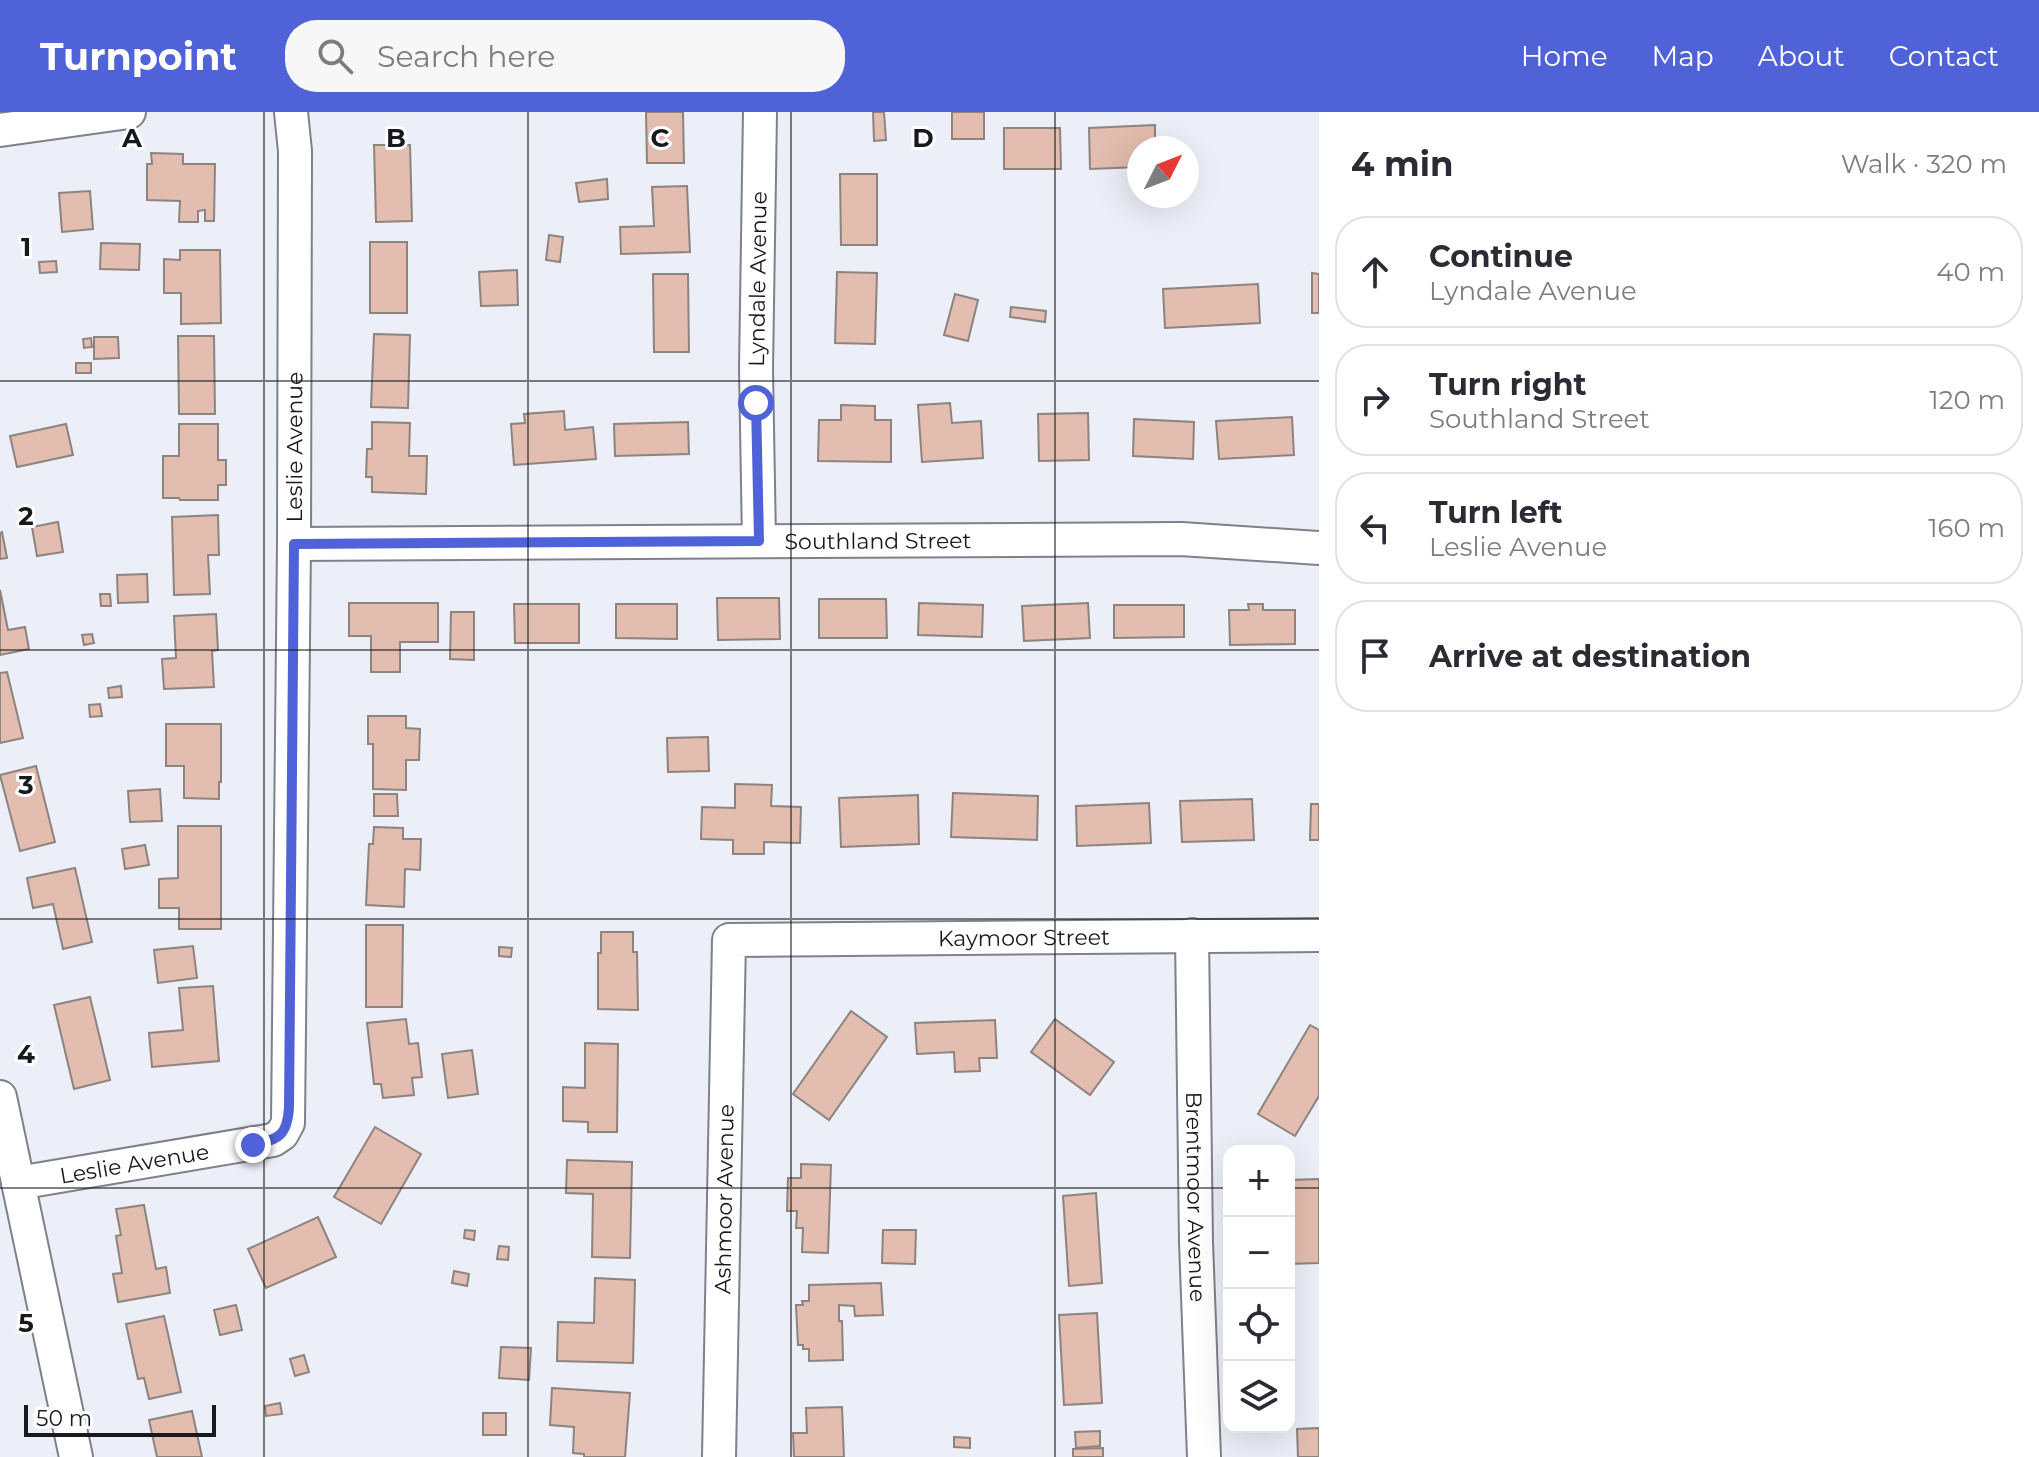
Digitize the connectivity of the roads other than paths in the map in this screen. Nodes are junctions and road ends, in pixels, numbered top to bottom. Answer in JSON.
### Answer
{"nodes":[{"id":1,"x":129,"y":112,"type":"edge"},
{"id":2,"x":291,"y":112,"type":"edge"},
{"id":3,"x":760,"y":112,"type":"edge"},
{"id":4,"x":0,"y":130,"type":"edge"},
{"id":5,"x":759,"y":541,"type":"junction"},
{"id":6,"x":294,"y":544,"type":"junction"},
{"id":7,"x":1319,"y":548,"type":"edge"},
{"id":8,"x":1192,"y":935,"type":"junction"},
{"id":9,"x":1319,"y":935,"type":"edge"},
{"id":10,"x":729,"y":940,"type":"joint"},
{"id":11,"x":0,"y":1097,"type":"edge"},
{"id":12,"x":18,"y":1183,"type":"junction"},
{"id":13,"x":76,"y":1457,"type":"edge"},
{"id":14,"x":719,"y":1457,"type":"edge"},
{"id":15,"x":1204,"y":1457,"type":"edge"}],
"edges":[{"from":1,"to":4,"type":"street"},
{"from":2,"to":6,"type":"street","name":"Leslie Avenue"},
{"from":3,"to":5,"type":"street","name":"Lyndale Avenue"},
{"from":5,"to":6,"type":"street","name":"Southland Street"},
{"from":5,"to":7,"type":"street","name":"Southland Street"},
{"from":6,"to":12,"type":"street","name":"Leslie Avenue"},
{"from":8,"to":9,"type":"street","name":"Kaymoor Street"},
{"from":8,"to":10,"type":"street","name":"Kaymoor Street"},
{"from":8,"to":15,"type":"street","name":"Brentmoor Avenue"},
{"from":10,"to":14,"type":"street","name":"Ashmoor Avenue"},
{"from":11,"to":12,"type":"street"},
{"from":12,"to":13,"type":"street"}]}
